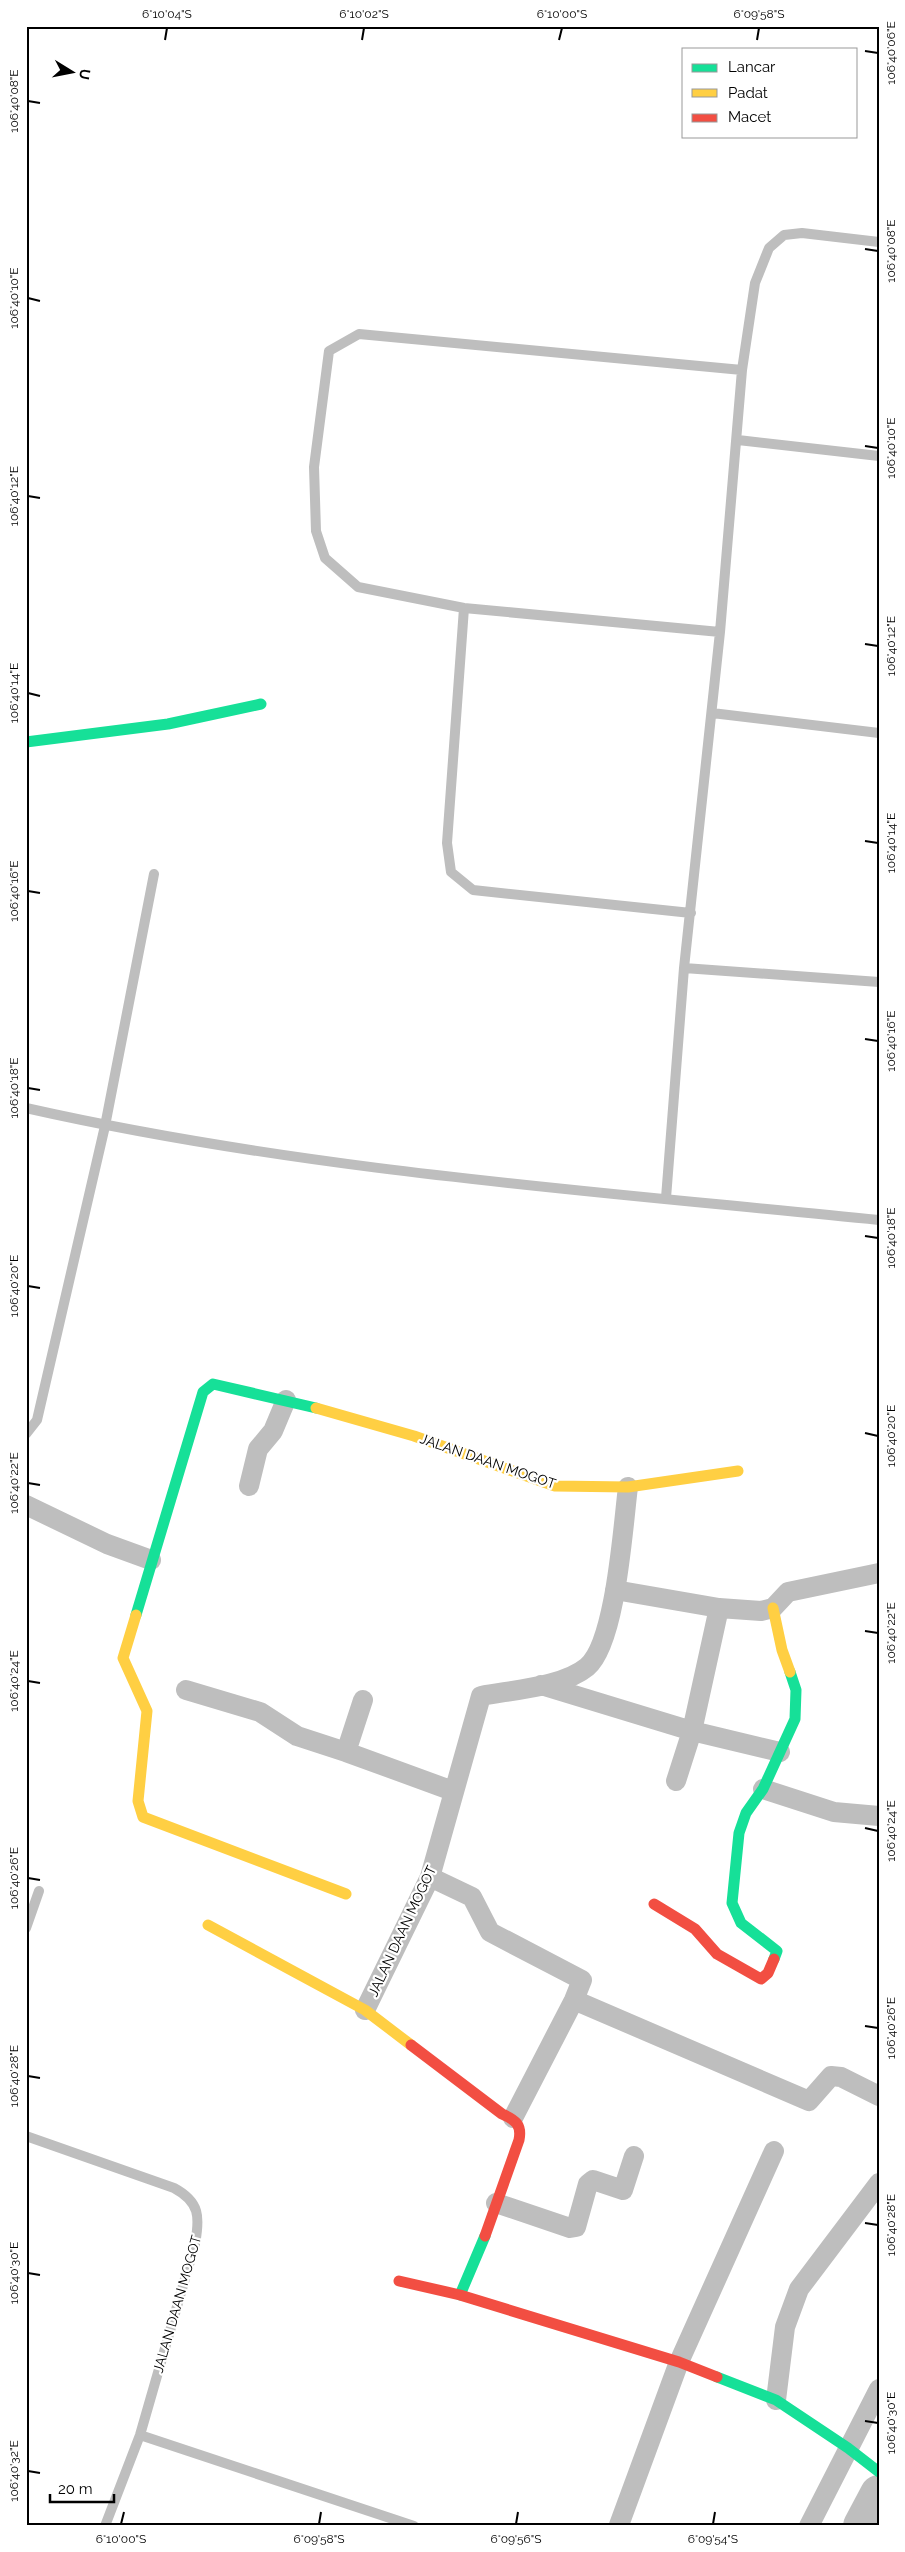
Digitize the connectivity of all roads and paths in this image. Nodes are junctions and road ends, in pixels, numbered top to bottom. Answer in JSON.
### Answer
{"nodes":[{"id":1,"x":879,"y":242,"type":"edge"},
{"id":2,"x":742,"y":370,"type":"junction"},
{"id":3,"x":738,"y":440,"type":"junction"},
{"id":4,"x":879,"y":456,"type":"edge"},
{"id":5,"x":464,"y":608,"type":"junction"},
{"id":6,"x":720,"y":632,"type":"junction"},
{"id":7,"x":261,"y":704,"type":"dead end"},
{"id":8,"x":712,"y":713,"type":"junction"},
{"id":9,"x":879,"y":733,"type":"edge"},
{"id":10,"x":26,"y":742,"type":"edge"},
{"id":11,"x":154,"y":874,"type":"dead end"},
{"id":12,"x":691,"y":913,"type":"junction"},
{"id":13,"x":684,"y":968,"type":"junction"},
{"id":14,"x":879,"y":982,"type":"edge"},
{"id":15,"x":26,"y":1108,"type":"edge"},
{"id":16,"x":105,"y":1126,"type":"junction"},
{"id":17,"x":666,"y":1198,"type":"junction"},
{"id":18,"x":879,"y":1220,"type":"edge"},
{"id":19,"x":286,"y":1400,"type":"junction"},
{"id":20,"x":26,"y":1434,"type":"edge"},
{"id":21,"x":738,"y":1471,"type":"dead end"},
{"id":22,"x":249,"y":1486,"type":"dead end"},
{"id":23,"x":628,"y":1487,"type":"junction"},
{"id":24,"x":26,"y":1505,"type":"edge"},
{"id":25,"x":151,"y":1560,"type":"junction"},
{"id":26,"x":879,"y":1573,"type":"edge"},
{"id":27,"x":615,"y":1590,"type":"junction"},
{"id":28,"x":719,"y":1608,"type":"junction"},
{"id":29,"x":772,"y":1608,"type":"junction"},
{"id":30,"x":539,"y":1685,"type":"junction"},
{"id":31,"x":186,"y":1690,"type":"dead end"},
{"id":32,"x":363,"y":1700,"type":"dead end"},
{"id":33,"x":692,"y":1731,"type":"junction"},
{"id":34,"x":346,"y":1752,"type":"junction"},
{"id":35,"x":780,"y":1752,"type":"junction"},
{"id":36,"x":676,"y":1781,"type":"dead end"},
{"id":37,"x":764,"y":1789,"type":"junction"},
{"id":38,"x":453,"y":1791,"type":"junction"},
{"id":39,"x":879,"y":1816,"type":"edge"},
{"id":40,"x":430,"y":1877,"type":"junction"},
{"id":41,"x":39,"y":1890,"type":"dead end"},
{"id":42,"x":346,"y":1894,"type":"dead end"},
{"id":43,"x":654,"y":1904,"type":"dead end"},
{"id":44,"x":208,"y":1925,"type":"dead end"},
{"id":45,"x":26,"y":1928,"type":"edge"},
{"id":46,"x":574,"y":2000,"type":"junction"},
{"id":47,"x":365,"y":2010,"type":"junction"},
{"id":48,"x":879,"y":2096,"type":"edge"},
{"id":49,"x":513,"y":2118,"type":"junction"},
{"id":50,"x":26,"y":2136,"type":"edge"},
{"id":51,"x":774,"y":2151,"type":"dead end"},
{"id":52,"x":634,"y":2156,"type":"dead end"},
{"id":53,"x":879,"y":2183,"type":"edge"},
{"id":54,"x":496,"y":2202,"type":"junction"},
{"id":55,"x":399,"y":2281,"type":"dead end"},
{"id":56,"x":460,"y":2295,"type":"junction"},
{"id":57,"x":679,"y":2362,"type":"junction"},
{"id":58,"x":879,"y":2389,"type":"edge"},
{"id":59,"x":776,"y":2400,"type":"junction"},
{"id":60,"x":140,"y":2435,"type":"junction"},
{"id":61,"x":852,"y":2451,"type":"junction"},
{"id":62,"x":879,"y":2472,"type":"edge"},
{"id":63,"x":619,"y":2524,"type":"dead end"},
{"id":64,"x":105,"y":2526,"type":"edge"},
{"id":65,"x":414,"y":2526,"type":"edge"},
{"id":66,"x":809,"y":2526,"type":"edge"}],
"edges":[{"from":1,"to":2,"type":"lane"},
{"from":2,"to":3,"type":"lane"},
{"from":2,"to":5,"type":"lane"},
{"from":3,"to":4,"type":"lane"},
{"from":3,"to":6,"type":"lane"},
{"from":5,"to":6,"type":"lane"},
{"from":5,"to":12,"type":"lane"},
{"from":6,"to":8,"type":"lane"},
{"from":7,"to":10,"type":"street"},
{"from":8,"to":9,"type":"lane"},
{"from":8,"to":12,"type":"lane"},
{"from":11,"to":16,"type":"lane"},
{"from":12,"to":13,"type":"lane"},
{"from":13,"to":14,"type":"lane"},
{"from":13,"to":17,"type":"lane"},
{"from":15,"to":16,"type":"lane"},
{"from":16,"to":17,"type":"lane"},
{"from":16,"to":20,"type":"lane"},
{"from":17,"to":18,"type":"lane"},
{"from":19,"to":22,"type":"street"},
{"from":19,"to":23,"type":"street","name":"JALAN DAAN MOGOT"},
{"from":19,"to":25,"type":"street","name":"JALAN DAAN MOGOT"},
{"from":21,"to":23,"type":"street"},
{"from":23,"to":27,"type":"street","name":"JALAN DAAN MOGOT"},
{"from":24,"to":25,"type":"street"},
{"from":25,"to":42,"type":"street"},
{"from":26,"to":29,"type":"street"},
{"from":27,"to":28,"type":"street"},
{"from":27,"to":30,"type":"street","name":"JALAN DAAN MOGOT"},
{"from":28,"to":29,"type":"street"},
{"from":28,"to":33,"type":"street"},
{"from":29,"to":35,"type":"street"},
{"from":30,"to":33,"type":"street"},
{"from":30,"to":38,"type":"street","name":"JALAN DAAN MOGOT"},
{"from":31,"to":34,"type":"street"},
{"from":32,"to":34,"type":"street"},
{"from":33,"to":35,"type":"street"},
{"from":33,"to":36,"type":"street"},
{"from":34,"to":38,"type":"street"},
{"from":35,"to":37,"type":"street"},
{"from":37,"to":39,"type":"street"},
{"from":37,"to":43,"type":"street"},
{"from":38,"to":40,"type":"street","name":"JALAN DAAN MOGOT"},
{"from":40,"to":46,"type":"street"},
{"from":40,"to":47,"type":"street","name":"JALAN DAAN MOGOT"},
{"from":41,"to":45,"type":"lane"},
{"from":44,"to":47,"type":"street"},
{"from":46,"to":48,"type":"street"},
{"from":46,"to":49,"type":"street"},
{"from":47,"to":49,"type":"street","name":"JALAN DAAN MOGOT"},
{"from":49,"to":54,"type":"street"},
{"from":50,"to":60,"type":"lane","name":"JALAN DAAN MOGOT"},
{"from":51,"to":57,"type":"street"},
{"from":52,"to":54,"type":"street"},
{"from":53,"to":59,"type":"street"},
{"from":54,"to":56,"type":"street"},
{"from":55,"to":56,"type":"street"},
{"from":56,"to":57,"type":"street"},
{"from":57,"to":59,"type":"street"},
{"from":57,"to":63,"type":"street"},
{"from":58,"to":61,"type":"street"},
{"from":59,"to":61,"type":"street"},
{"from":60,"to":64,"type":"lane","name":"JALAN DAAN MOGOT"},
{"from":60,"to":65,"type":"lane"},
{"from":61,"to":62,"type":"street"},
{"from":61,"to":66,"type":"street"}]}
